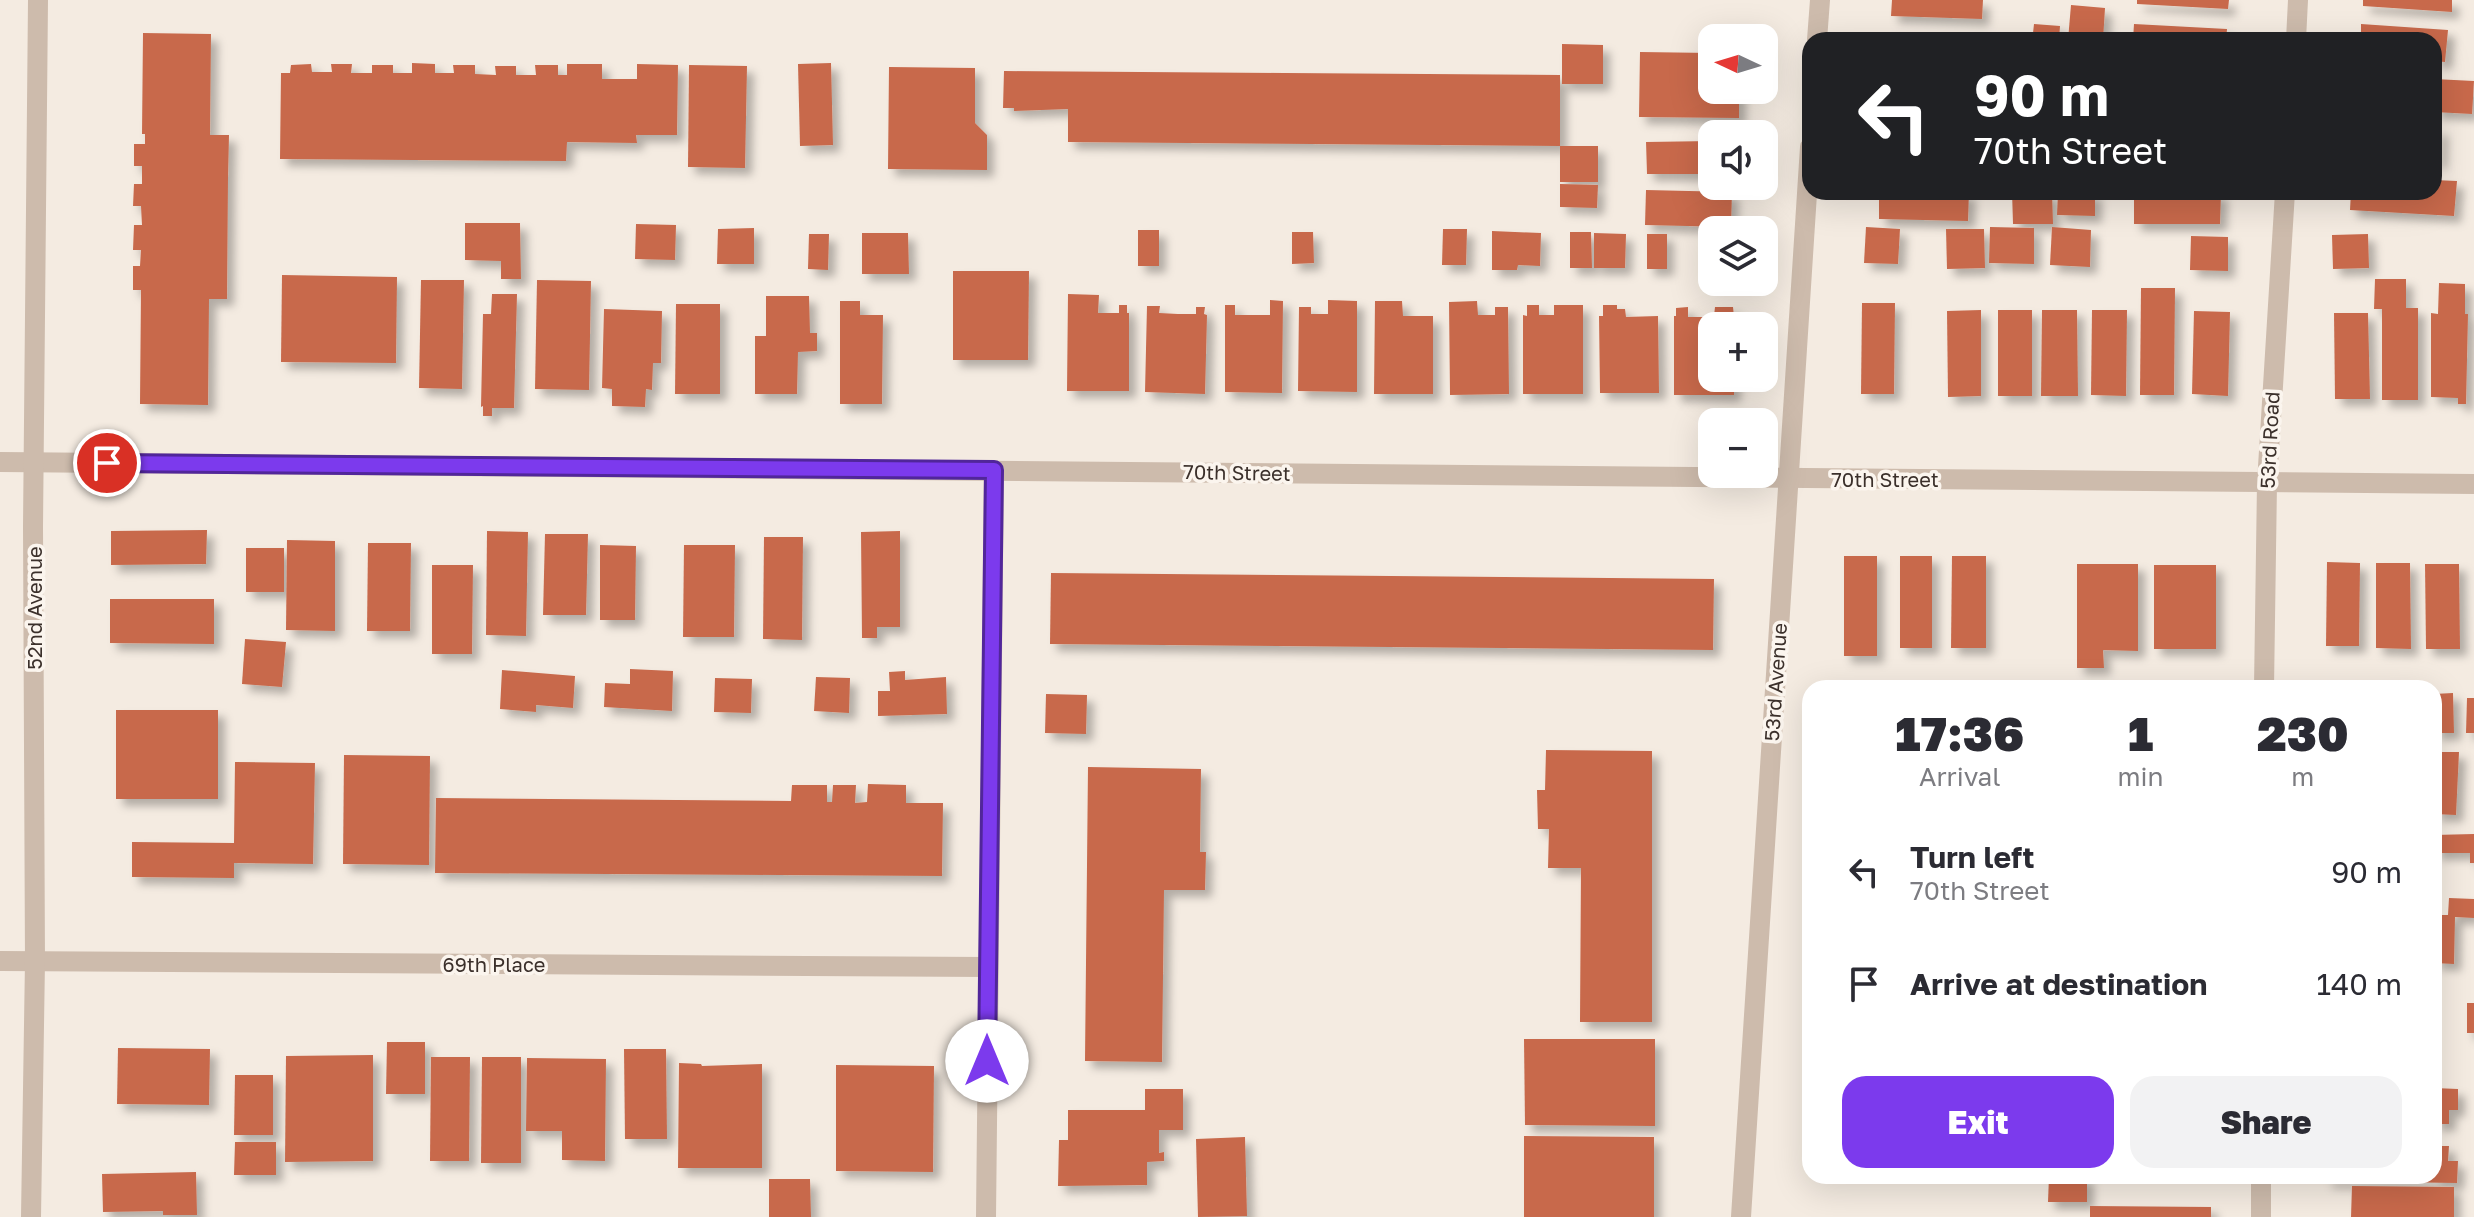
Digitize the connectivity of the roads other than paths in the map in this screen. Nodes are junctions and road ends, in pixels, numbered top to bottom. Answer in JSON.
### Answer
{"nodes":[{"id":1,"x":38,"y":0,"type":"edge"},
{"id":2,"x":1820,"y":0,"type":"edge"},
{"id":3,"x":2298,"y":0,"type":"edge"},
{"id":4,"x":1818,"y":32,"type":"edge"},
{"id":5,"x":2296,"y":32,"type":"edge"},
{"id":6,"x":1806,"y":200,"type":"edge"},
{"id":7,"x":2285,"y":200,"type":"edge"},
{"id":8,"x":0,"y":462,"type":"edge"},
{"id":9,"x":35,"y":463,"type":"junction"},
{"id":10,"x":994,"y":470,"type":"junction"},
{"id":11,"x":1788,"y":478,"type":"junction"},
{"id":12,"x":2267,"y":483,"type":"junction"},
{"id":13,"x":2474,"y":484,"type":"edge"},
{"id":14,"x":2264,"y":680,"type":"edge"},
{"id":15,"x":0,"y":961,"type":"edge"},
{"id":16,"x":35,"y":961,"type":"junction"},
{"id":17,"x":987,"y":967,"type":"junction"},
{"id":18,"x":2261,"y":1184,"type":"edge"},
{"id":19,"x":31,"y":1217,"type":"edge"},
{"id":20,"x":986,"y":1217,"type":"edge"},
{"id":21,"x":1741,"y":1217,"type":"edge"},
{"id":22,"x":2261,"y":1217,"type":"edge"}],
"edges":[{"from":1,"to":9,"type":"street","name":"52nd Avenue"},
{"from":2,"to":4,"type":"street"},
{"from":3,"to":5,"type":"street"},
{"from":6,"to":11,"type":"street","name":"53rd Avenue"},
{"from":7,"to":12,"type":"street","name":"53rd Road"},
{"from":8,"to":9,"type":"street","name":"70th Street"},
{"from":9,"to":10,"type":"street","name":"70th Street"},
{"from":9,"to":16,"type":"street","name":"52nd Avenue"},
{"from":10,"to":11,"type":"street","name":"70th Street"},
{"from":10,"to":17,"type":"street"},
{"from":11,"to":12,"type":"street","name":"70th Street"},
{"from":11,"to":21,"type":"street","name":"53rd Avenue"},
{"from":12,"to":13,"type":"street","name":"70th Street"},
{"from":12,"to":14,"type":"street","name":"53rd Road"},
{"from":15,"to":16,"type":"street","name":"69th Place"},
{"from":16,"to":17,"type":"street","name":"69th Place"},
{"from":16,"to":19,"type":"street","name":"52nd Avenue"},
{"from":17,"to":20,"type":"street"},
{"from":18,"to":22,"type":"street"}]}
